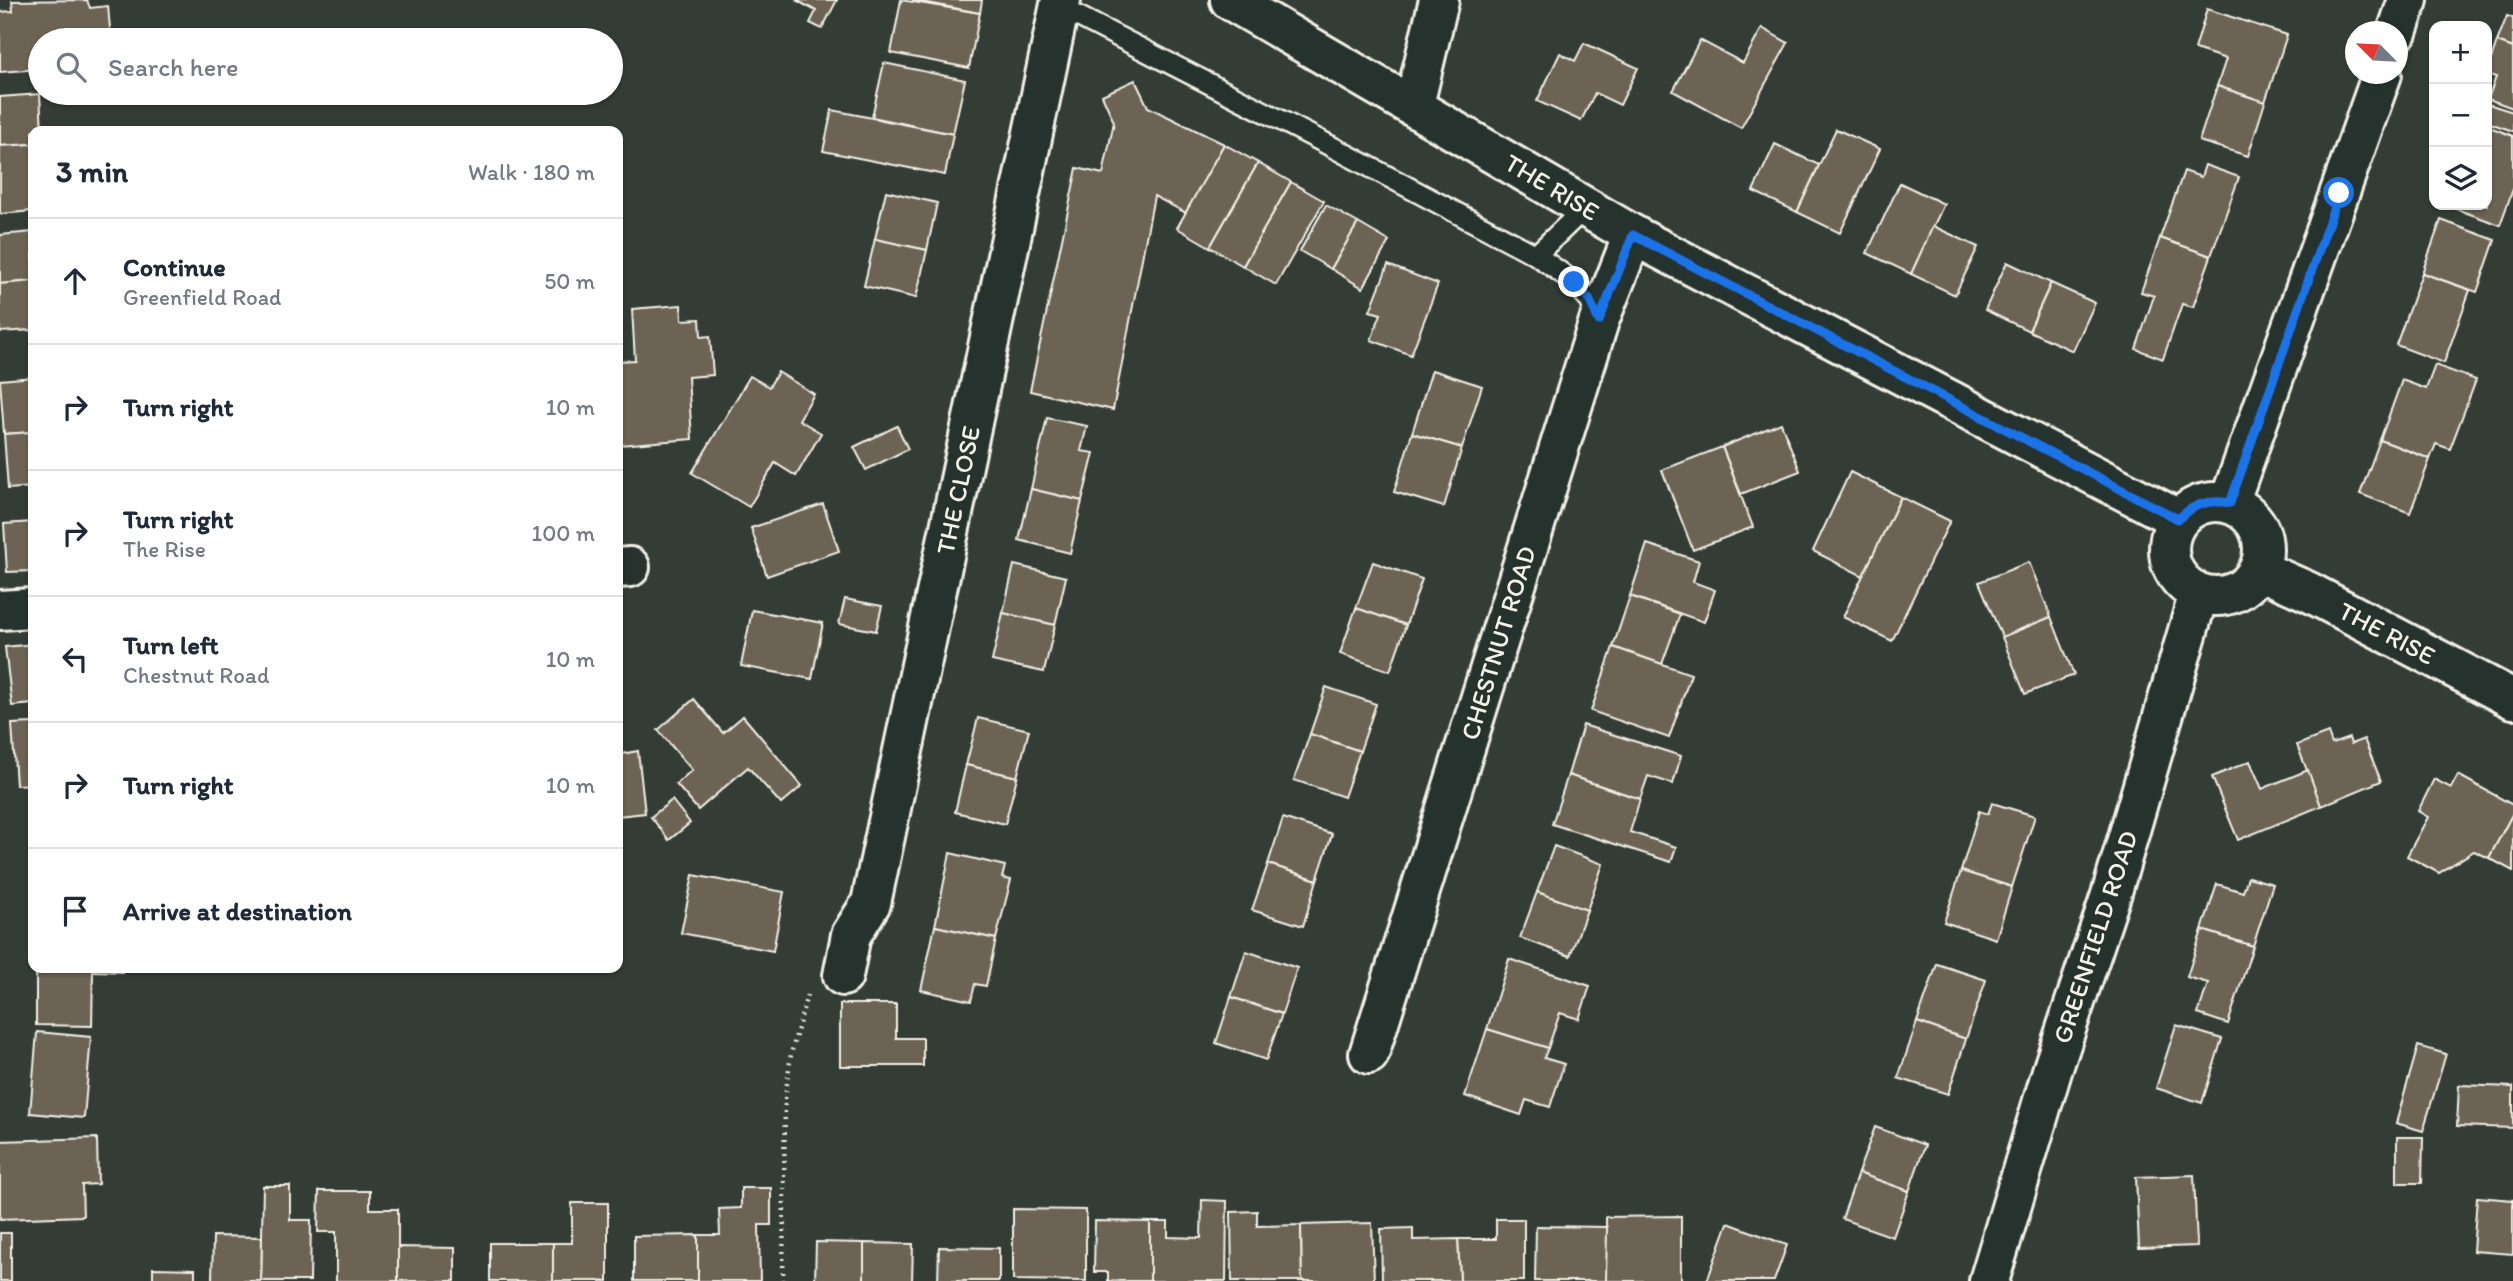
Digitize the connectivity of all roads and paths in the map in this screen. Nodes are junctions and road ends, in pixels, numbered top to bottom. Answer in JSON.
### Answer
{"nodes":[{"id":1,"x":1230,"y":0,"type":"edge"},
{"id":2,"x":1439,"y":0,"type":"edge"},
{"id":3,"x":2408,"y":0,"type":"edge"},
{"id":4,"x":1060,"y":3,"type":"edge"},
{"id":5,"x":2401,"y":21,"type":"edge"},
{"id":6,"x":2378,"y":84,"type":"edge"},
{"id":7,"x":1414,"y":105,"type":"junction"},
{"id":8,"x":1586,"y":207,"type":"junction"},
{"id":9,"x":1633,"y":235,"type":"junction"},
{"id":10,"x":1536,"y":256,"type":"junction"},
{"id":11,"x":1599,"y":321,"type":"junction"},
{"id":12,"x":2230,"y":503,"type":"junction"},
{"id":13,"x":2178,"y":519,"type":"junction"},
{"id":14,"x":2259,"y":570,"type":"junction"},
{"id":15,"x":2199,"y":593,"type":"junction"},
{"id":16,"x":28,"y":608,"type":"edge"},
{"id":17,"x":0,"y":610,"type":"edge"},
{"id":18,"x":2513,"y":699,"type":"edge"},
{"id":19,"x":826,"y":981,"type":"joint"},
{"id":20,"x":1369,"y":1054,"type":"dead end"},
{"id":21,"x":783,"y":1281,"type":"edge"},
{"id":22,"x":1989,"y":1281,"type":"edge"}],
"edges":[{"from":1,"to":7,"type":"street","name":"THE RISE"},
{"from":2,"to":7,"type":"street"},
{"from":3,"to":5,"type":"street"},
{"from":4,"to":10,"type":"lane"},
{"from":4,"to":19,"type":"street","name":"THE CLOSE"},
{"from":6,"to":12,"type":"street"},
{"from":7,"to":8,"type":"street","name":"THE RISE"},
{"from":8,"to":9,"type":"street","name":"THE RISE"},
{"from":8,"to":10,"type":"lane"},
{"from":9,"to":11,"type":"street","name":"CHESTNUT ROAD"},
{"from":9,"to":13,"type":"street","name":"THE RISE"},
{"from":10,"to":11,"type":"lane"},
{"from":11,"to":20,"type":"street","name":"CHESTNUT ROAD"},
{"from":12,"to":13,"type":"street"},
{"from":12,"to":14,"type":"street"},
{"from":13,"to":15,"type":"street"},
{"from":14,"to":15,"type":"street"},
{"from":14,"to":18,"type":"street","name":"THE RISE"},
{"from":15,"to":22,"type":"street","name":"GREENFIELD ROAD"},
{"from":16,"to":17,"type":"street"},
{"from":19,"to":21,"type":"path"}]}
